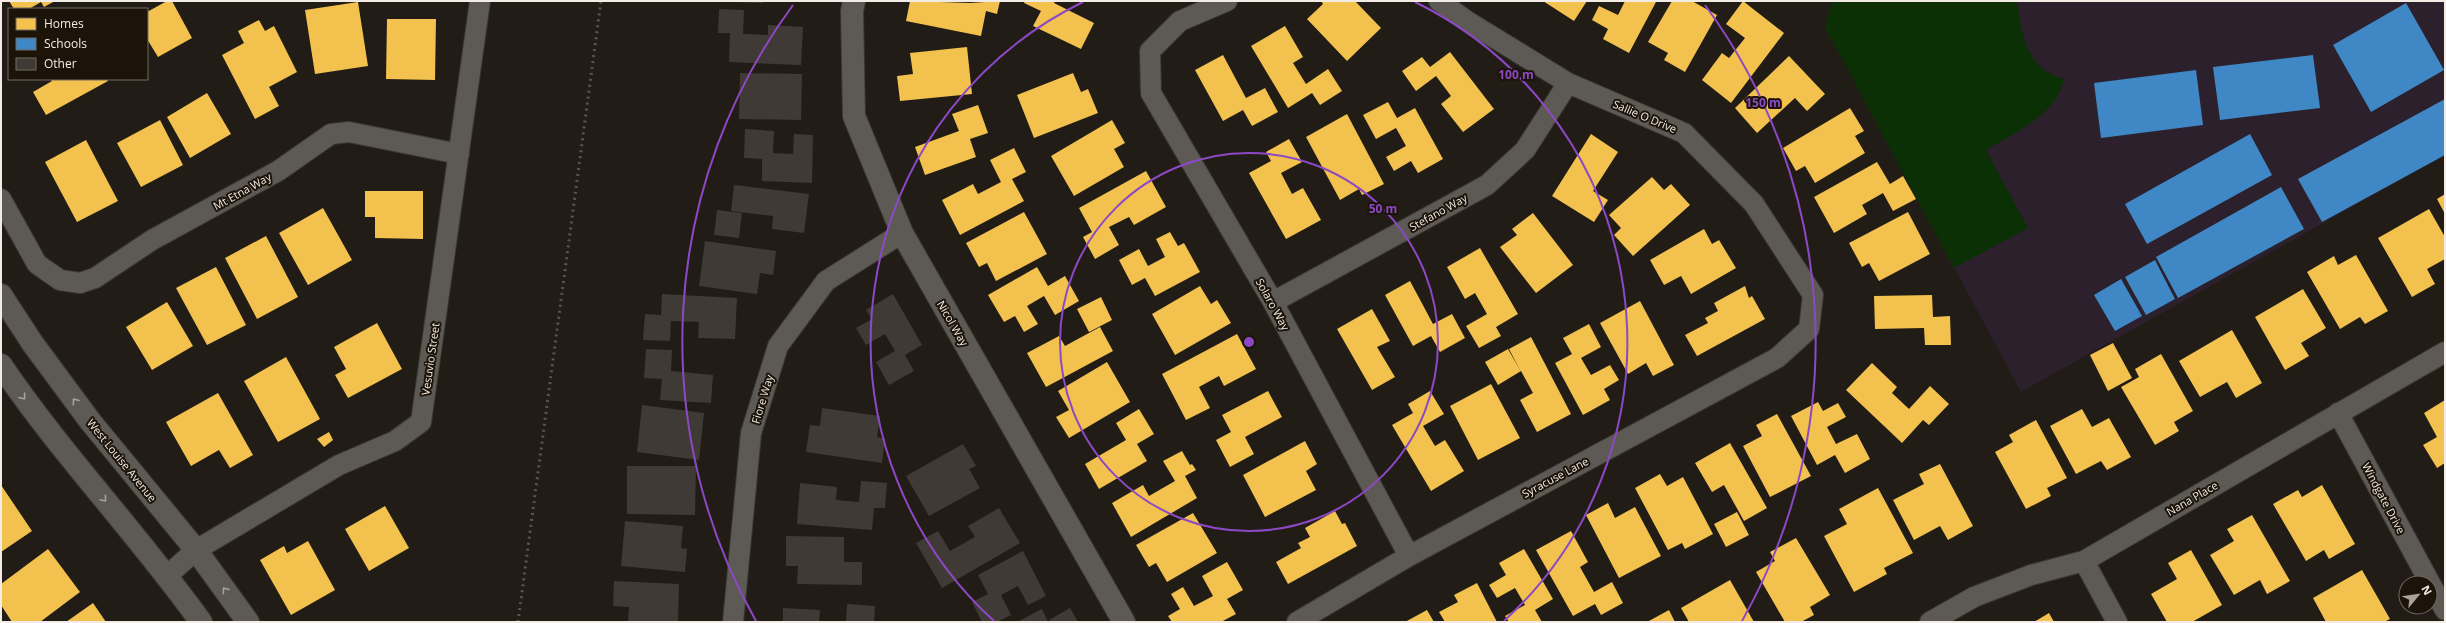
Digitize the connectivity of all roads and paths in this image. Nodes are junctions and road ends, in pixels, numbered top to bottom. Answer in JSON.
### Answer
{"nodes":[{"id":1,"x":480,"y":1,"type":"edge"},
{"id":2,"x":854,"y":1,"type":"edge"},
{"id":3,"x":1227,"y":1,"type":"edge"},
{"id":4,"x":1439,"y":1,"type":"edge"},
{"id":5,"x":1568,"y":83,"type":"junction"},
{"id":6,"x":459,"y":154,"type":"junction"},
{"id":7,"x":1,"y":199,"type":"edge"},
{"id":8,"x":902,"y":234,"type":"junction"},
{"id":9,"x":1,"y":295,"type":"edge"},
{"id":10,"x":1273,"y":302,"type":"junction"},
{"id":11,"x":1809,"y":329,"type":"joint"},
{"id":12,"x":2445,"y":352,"type":"edge"},
{"id":13,"x":1,"y":365,"type":"edge"},
{"id":14,"x":2338,"y":413,"type":"junction"},
{"id":15,"x":196,"y":550,"type":"junction"},
{"id":16,"x":1409,"y":556,"type":"junction"},
{"id":17,"x":2084,"y":562,"type":"junction"},
{"id":18,"x":168,"y":575,"type":"junction"},
{"id":19,"x":2426,"y":575,"type":"edge"},
{"id":20,"x":2438,"y":597,"type":"edge"},
{"id":21,"x":2445,"y":610,"type":"edge"},
{"id":22,"x":201,"y":622,"type":"edge"},
{"id":23,"x":248,"y":622,"type":"edge"},
{"id":24,"x":733,"y":622,"type":"edge"},
{"id":25,"x":1124,"y":622,"type":"edge"},
{"id":26,"x":1297,"y":622,"type":"edge"},
{"id":27,"x":1930,"y":622,"type":"edge"},
{"id":28,"x":2117,"y":622,"type":"edge"}],
"edges":[{"from":1,"to":6,"type":"street","name":"Vesuvio Street"},
{"from":2,"to":8,"type":"main road","name":"Nicol Way"},
{"from":3,"to":10,"type":"street","name":"Solaro Way"},
{"from":4,"to":5,"type":"street","name":"Sallie O Drive"},
{"from":5,"to":10,"type":"street","name":"Stefano Way"},
{"from":5,"to":11,"type":"street","name":"Sallie O Drive"},
{"from":6,"to":7,"type":"street","name":"Mt Etna Way"},
{"from":6,"to":15,"type":"street","name":"Vesuvio Street"},
{"from":8,"to":24,"type":"street","name":"Fiore Way"},
{"from":8,"to":25,"type":"main road","name":"Nicol Way"},
{"from":15,"to":9,"type":"main road","name":"West Louise Avenue","one_way":true},
{"from":10,"to":16,"type":"street","name":"Solaro Way"},
{"from":11,"to":16,"type":"street","name":"Syracuse Lane"},
{"from":12,"to":14,"type":"street","name":"Nana Place"},
{"from":13,"to":18,"type":"main road","one_way":true},
{"from":14,"to":17,"type":"street","name":"Nana Place"},
{"from":14,"to":19,"type":"street","name":"Windgate Drive"},
{"from":15,"to":18,"type":"street","name":"Vesuvio Street"},
{"from":23,"to":15,"type":"main road","name":"West Louise Avenue","one_way":true},
{"from":16,"to":26,"type":"street","name":"Syracuse Lane"},
{"from":17,"to":27,"type":"street","name":"Nana Place"},
{"from":17,"to":28,"type":"street"},
{"from":18,"to":22,"type":"main road"},
{"from":20,"to":21,"type":"street","name":"Windgate Drive"}]}
